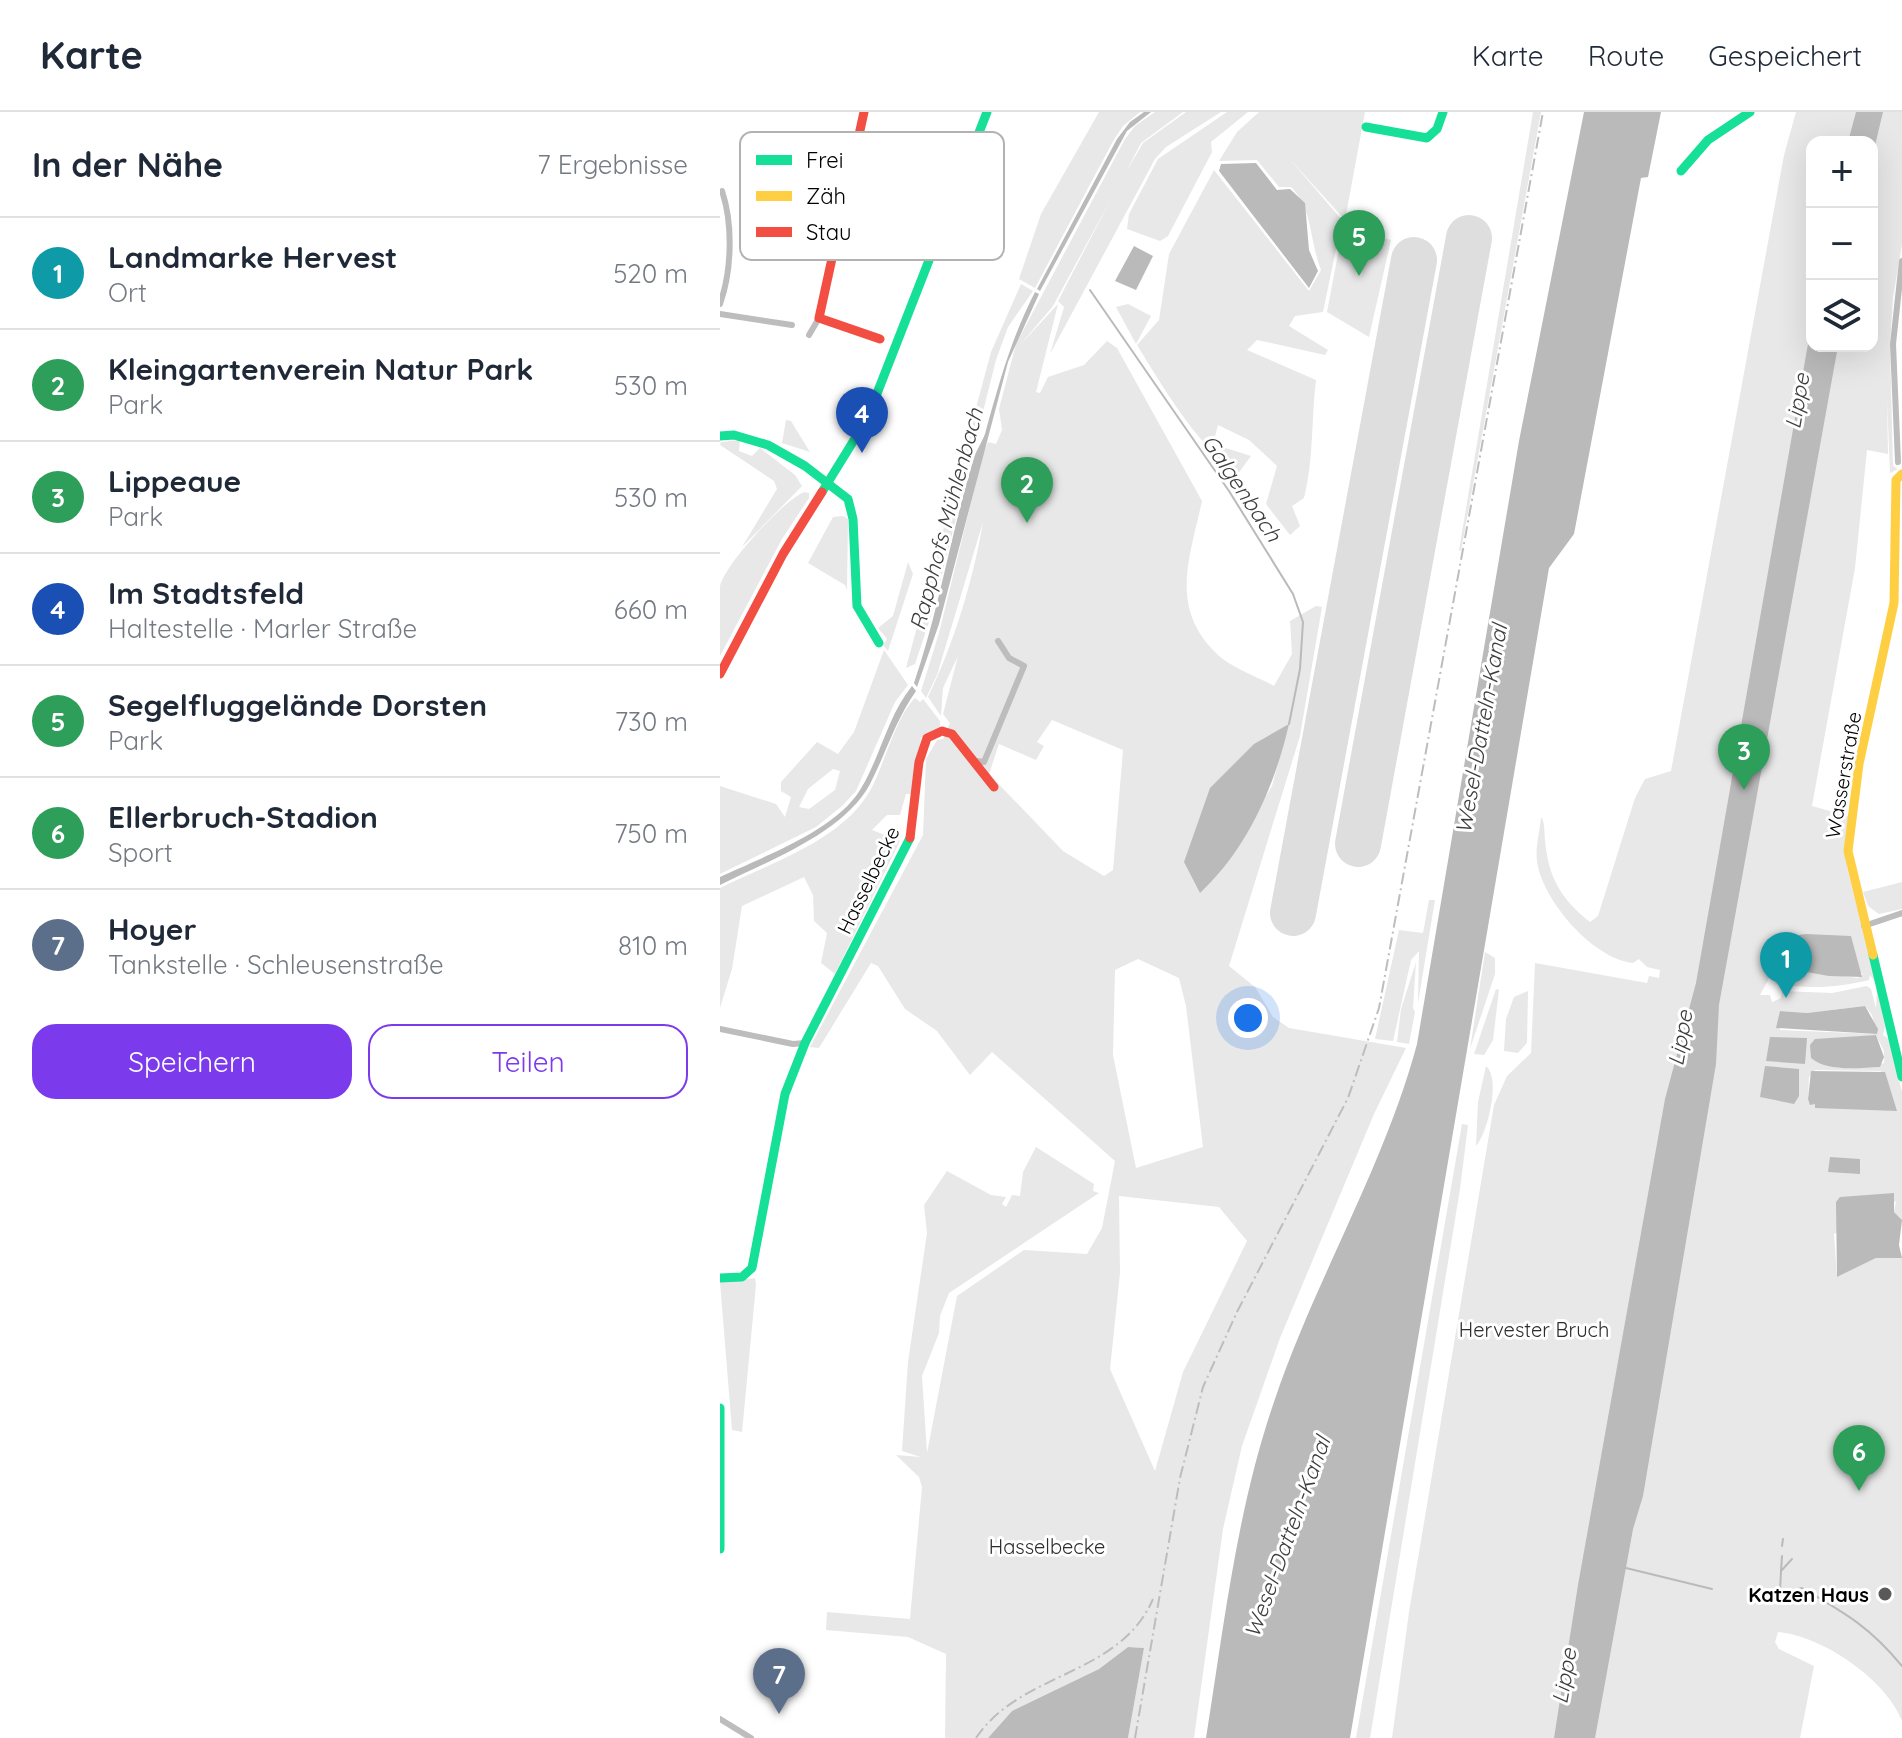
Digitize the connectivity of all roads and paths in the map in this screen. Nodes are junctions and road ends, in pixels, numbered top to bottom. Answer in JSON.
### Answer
{"nodes":[{"id":1,"x":864,"y":112,"type":"edge"},
{"id":2,"x":987,"y":112,"type":"edge"},
{"id":3,"x":1443,"y":112,"type":"edge"},
{"id":4,"x":1750,"y":112,"type":"edge"},
{"id":5,"x":1366,"y":127,"type":"dead end"},
{"id":6,"x":860,"y":132,"type":"edge"},
{"id":7,"x":979,"y":132,"type":"edge"},
{"id":8,"x":1681,"y":171,"type":"dead end"},
{"id":9,"x":722,"y":191,"type":"edge"},
{"id":10,"x":832,"y":260,"type":"edge"},
{"id":11,"x":931,"y":260,"type":"edge"},
{"id":12,"x":1902,"y":261,"type":"edge"},
{"id":13,"x":720,"y":304,"type":"edge"},
{"id":14,"x":1899,"y":306,"type":"edge"},
{"id":15,"x":720,"y":314,"type":"edge"},
{"id":16,"x":819,"y":318,"type":"junction"},
{"id":17,"x":792,"y":325,"type":"dead end"},
{"id":18,"x":809,"y":335,"type":"dead end"},
{"id":19,"x":880,"y":339,"type":"dead end"},
{"id":20,"x":720,"y":436,"type":"edge"},
{"id":21,"x":1898,"y":462,"type":"dead end"},
{"id":22,"x":1900,"y":474,"type":"edge"},
{"id":23,"x":829,"y":484,"type":"junction"},
{"id":24,"x":998,"y":641,"type":"dead end"},
{"id":25,"x":879,"y":643,"type":"dead end"},
{"id":26,"x":720,"y":674,"type":"edge"},
{"id":27,"x":976,"y":761,"type":"junction"},
{"id":28,"x":994,"y":787,"type":"dead end"},
{"id":29,"x":1902,"y":913,"type":"edge"},
{"id":30,"x":1864,"y":926,"type":"junction"},
{"id":31,"x":720,"y":1029,"type":"edge"},
{"id":32,"x":1902,"y":1031,"type":"edge"},
{"id":33,"x":1891,"y":1034,"type":"junction"},
{"id":34,"x":805,"y":1043,"type":"junction"},
{"id":35,"x":1902,"y":1077,"type":"edge"},
{"id":36,"x":720,"y":1278,"type":"edge"},
{"id":37,"x":720,"y":1408,"type":"edge"},
{"id":38,"x":720,"y":1549,"type":"edge"},
{"id":39,"x":720,"y":1719,"type":"edge"},
{"id":40,"x":751,"y":1738,"type":"edge"}],
"edges":[{"from":1,"to":6,"type":"street"},
{"from":2,"to":7,"type":"street"},
{"from":3,"to":5,"type":"street"},
{"from":4,"to":8,"type":"street"},
{"from":9,"to":13,"type":"street"},
{"from":10,"to":16,"type":"street"},
{"from":11,"to":23,"type":"street"},
{"from":12,"to":14,"type":"street"},
{"from":14,"to":21,"type":"street"},
{"from":15,"to":17,"type":"street"},
{"from":16,"to":18,"type":"street"},
{"from":16,"to":19,"type":"street"},
{"from":20,"to":23,"type":"street"},
{"from":22,"to":30,"type":"street","name":"Wasserstraße"},
{"from":23,"to":25,"type":"street"},
{"from":23,"to":26,"type":"street"},
{"from":24,"to":27,"type":"street"},
{"from":27,"to":28,"type":"street","name":"Hasselbecke"},
{"from":27,"to":34,"type":"street","name":"Hasselbecke"},
{"from":29,"to":30,"type":"street"},
{"from":30,"to":33,"type":"street","name":"Wasserstraße"},
{"from":31,"to":34,"type":"street"},
{"from":32,"to":33,"type":"street"},
{"from":33,"to":35,"type":"street","name":"Wasserstraße"},
{"from":34,"to":36,"type":"street","name":"Hasselbecke"},
{"from":37,"to":38,"type":"street"},
{"from":39,"to":40,"type":"street"}]}
